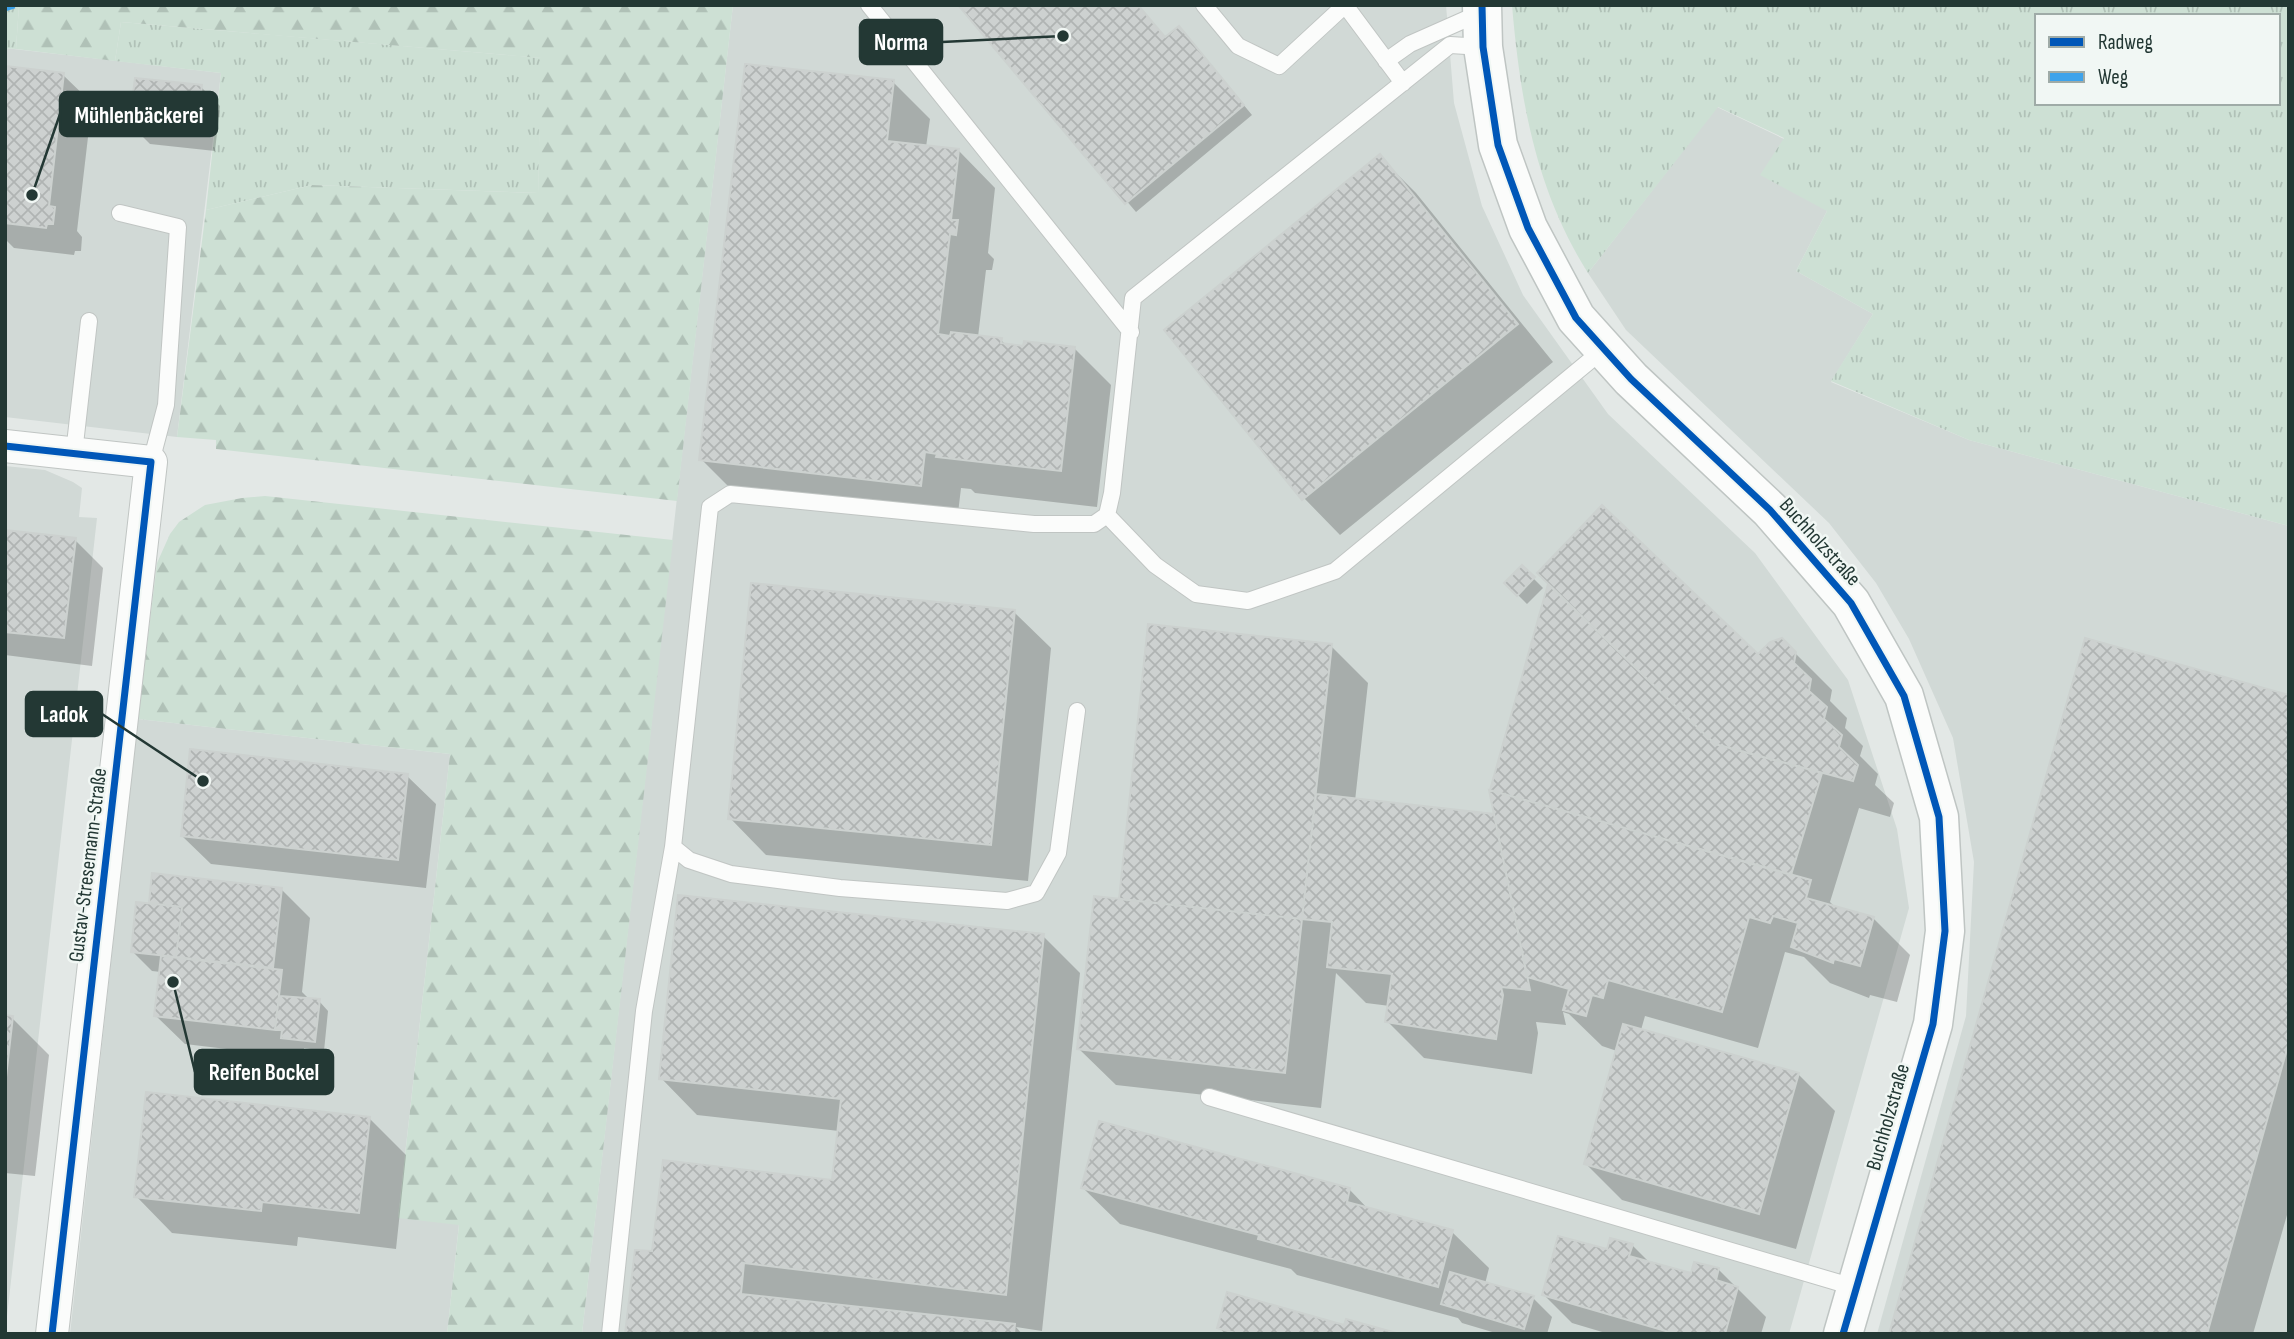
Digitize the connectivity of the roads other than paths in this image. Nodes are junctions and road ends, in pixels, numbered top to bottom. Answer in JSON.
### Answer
{"nodes":[{"id":1,"x":869,"y":5,"type":"edge"},
{"id":2,"x":1204,"y":5,"type":"edge"},
{"id":3,"x":1345,"y":5,"type":"edge"},
{"id":4,"x":1482,"y":22,"type":"edge"},
{"id":5,"x":1386,"y":61,"type":"junction"},
{"id":6,"x":1403,"y":83,"type":"junction"},
{"id":7,"x":120,"y":213,"type":"dead end"},
{"id":8,"x":89,"y":321,"type":"dead end"},
{"id":9,"x":1131,"y":332,"type":"junction"},
{"id":10,"x":1604,"y":349,"type":"junction"},
{"id":11,"x":5,"y":446,"type":"edge"},
{"id":12,"x":74,"y":453,"type":"junction"},
{"id":13,"x":152,"y":462,"type":"junction"},
{"id":14,"x":1107,"y":515,"type":"junction"},
{"id":15,"x":1077,"y":711,"type":"dead end"},
{"id":16,"x":673,"y":847,"type":"junction"},
{"id":17,"x":1209,"y":1097,"type":"dead end"},
{"id":18,"x":1857,"y":1288,"type":"junction"},
{"id":19,"x":52,"y":1334,"type":"edge"},
{"id":20,"x":610,"y":1334,"type":"edge"},
{"id":21,"x":1843,"y":1334,"type":"edge"}],
"edges":[{"from":1,"to":9,"type":"lane"},
{"from":2,"to":3,"type":"lane"},
{"from":3,"to":5,"type":"lane"},
{"from":4,"to":5,"type":"lane"},
{"from":4,"to":6,"type":"lane"},
{"from":4,"to":10,"type":"street","name":"Buchholzstraße"},
{"from":5,"to":6,"type":"lane"},
{"from":6,"to":9,"type":"lane"},
{"from":7,"to":13,"type":"lane"},
{"from":8,"to":12,"type":"lane"},
{"from":9,"to":14,"type":"lane"},
{"from":10,"to":14,"type":"lane"},
{"from":10,"to":18,"type":"street","name":"Buchholzstraße"},
{"from":11,"to":12,"type":"street"},
{"from":12,"to":13,"type":"street"},
{"from":13,"to":19,"type":"street","name":"Gustav-Stresemann-Straße"},
{"from":14,"to":16,"type":"lane"},
{"from":15,"to":16,"type":"lane"},
{"from":16,"to":20,"type":"lane"},
{"from":17,"to":18,"type":"lane"},
{"from":18,"to":21,"type":"street","name":"Buchholzstraße"}]}
